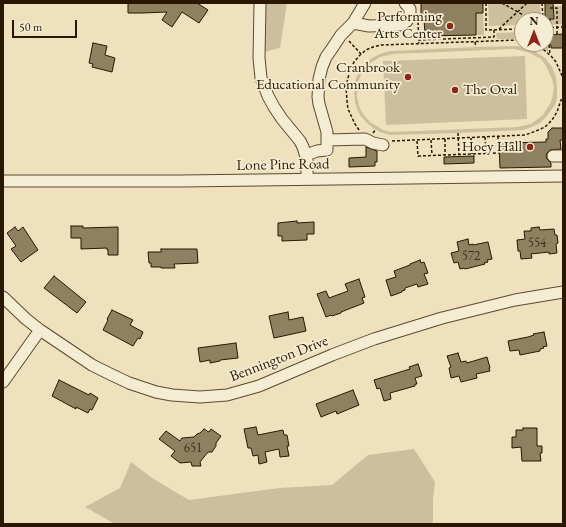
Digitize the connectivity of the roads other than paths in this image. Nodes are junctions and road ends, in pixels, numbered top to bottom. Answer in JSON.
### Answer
{"nodes":[{"id":1,"x":260,"y":3,"type":"edge"},
{"id":2,"x":365,"y":3,"type":"edge"},
{"id":3,"x":405,"y":3,"type":"edge"},
{"id":4,"x":353,"y":23,"type":"junction"},
{"id":5,"x":327,"y":140,"type":"junction"},
{"id":6,"x":385,"y":143,"type":"road end"},
{"id":7,"x":306,"y":155,"type":"junction"},
{"id":8,"x":563,"y":176,"type":"edge"},
{"id":9,"x":307,"y":179,"type":"junction"},
{"id":10,"x":3,"y":181,"type":"edge"},
{"id":11,"x":563,"y":292,"type":"edge"},
{"id":12,"x":3,"y":297,"type":"edge"},
{"id":13,"x":40,"y":330,"type":"junction"},
{"id":14,"x":3,"y":382,"type":"edge"}],
"edges":[{"from":1,"to":7,"type":"street"},
{"from":2,"to":4,"type":"street"},
{"from":3,"to":4,"type":"street"},
{"from":4,"to":5,"type":"street"},
{"from":5,"to":6,"type":"street"},
{"from":5,"to":7,"type":"street"},
{"from":7,"to":9,"type":"street"},
{"from":8,"to":9,"type":"street","name":"Lone Pine Road"},
{"from":9,"to":10,"type":"street","name":"Lone Pine Road"},
{"from":11,"to":13,"type":"street","name":"Bennington Drive"},
{"from":12,"to":13,"type":"street","name":"Bennington Drive"},
{"from":13,"to":14,"type":"street"}]}
